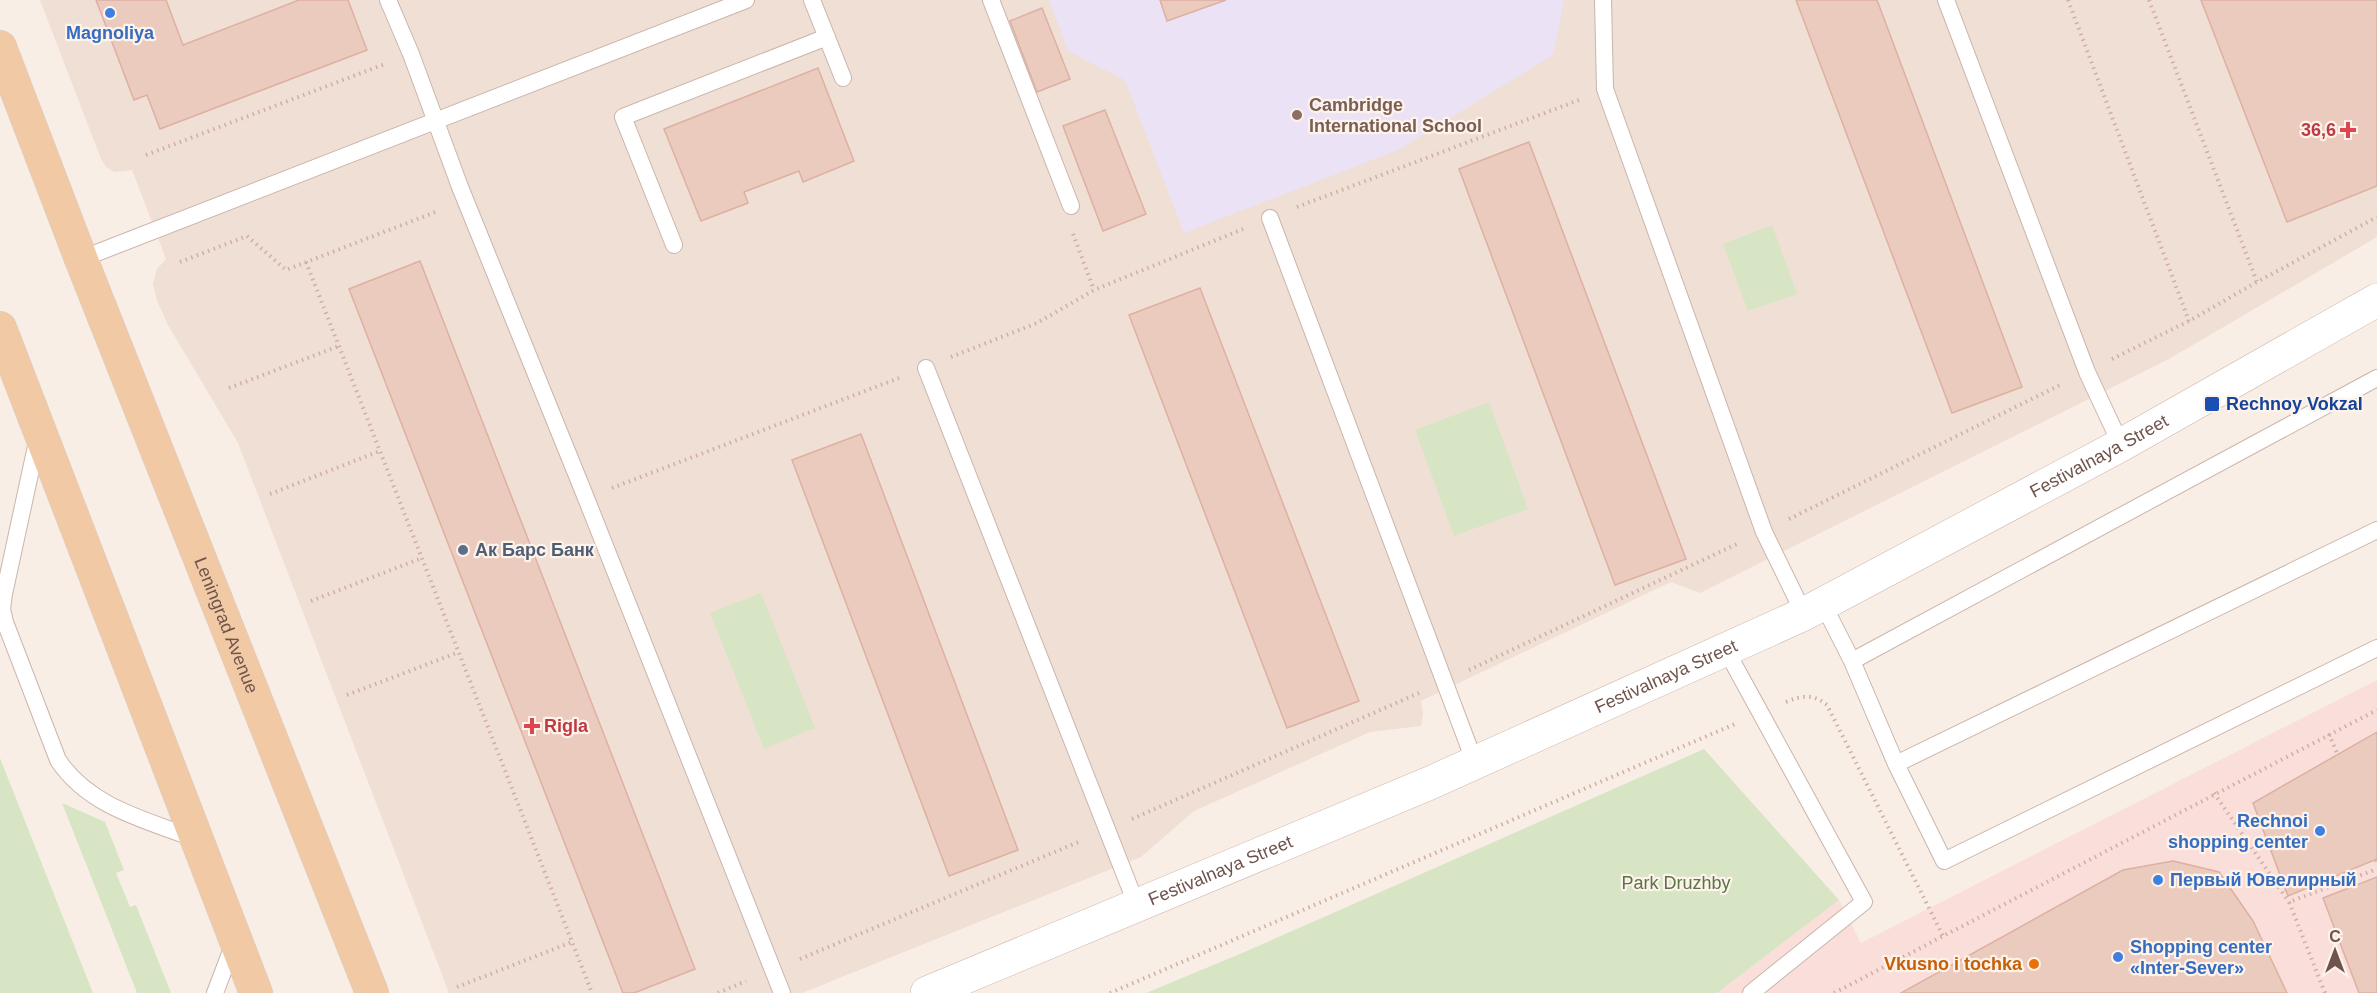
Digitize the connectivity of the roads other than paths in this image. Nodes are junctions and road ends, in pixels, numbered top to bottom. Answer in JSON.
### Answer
{"nodes":[{"id":1,"x":388,"y":0,"type":"edge"},
{"id":2,"x":746,"y":0,"type":"edge"},
{"id":3,"x":812,"y":0,"type":"edge"},
{"id":4,"x":991,"y":0,"type":"edge"},
{"id":5,"x":1603,"y":0,"type":"edge"},
{"id":6,"x":1946,"y":0,"type":"edge"},
{"id":7,"x":827,"y":37,"type":"junction"},
{"id":8,"x":0,"y":47,"type":"edge"},
{"id":9,"x":843,"y":78,"type":"dead end"},
{"id":10,"x":436,"y":122,"type":"junction"},
{"id":11,"x":1071,"y":207,"type":"road end"},
{"id":12,"x":1270,"y":218,"type":"road end"},
{"id":13,"x":674,"y":245,"type":"dead end"},
{"id":14,"x":81,"y":259,"type":"junction"},
{"id":15,"x":2377,"y":300,"type":"edge"},
{"id":16,"x":0,"y":328,"type":"edge"},
{"id":17,"x":926,"y":368,"type":"road end"},
{"id":18,"x":2377,"y":378,"type":"edge"},
{"id":19,"x":40,"y":427,"type":"junction"},
{"id":20,"x":2121,"y":445,"type":"junction"},
{"id":21,"x":2377,"y":530,"type":"edge"},
{"id":22,"x":1814,"y":609,"type":"junction"},
{"id":23,"x":2377,"y":648,"type":"edge"},
{"id":24,"x":1726,"y":650,"type":"junction"},
{"id":25,"x":1852,"y":662,"type":"junction"},
{"id":26,"x":1475,"y":763,"type":"junction"},
{"id":27,"x":1896,"y":764,"type":"junction"},
{"id":28,"x":198,"y":840,"type":"junction"},
{"id":29,"x":1137,"y":906,"type":"junction"},
{"id":30,"x":235,"y":939,"type":"junction"},
{"id":31,"x":372,"y":989,"type":"edge"},
{"id":32,"x":215,"y":993,"type":"edge"},
{"id":33,"x":256,"y":993,"type":"edge"},
{"id":34,"x":782,"y":993,"type":"edge"},
{"id":35,"x":927,"y":993,"type":"edge"},
{"id":36,"x":1751,"y":993,"type":"edge"}],
"edges":[{"from":1,"to":10,"type":"lane"},
{"from":2,"to":10,"type":"lane"},
{"from":3,"to":7,"type":"lane"},
{"from":4,"to":11,"type":"lane"},
{"from":5,"to":22,"type":"lane"},
{"from":6,"to":20,"type":"lane"},
{"from":7,"to":9,"type":"lane"},
{"from":7,"to":13,"type":"lane"},
{"from":8,"to":14,"type":"main road","name":"Leningrad Avenue"},
{"from":10,"to":14,"type":"lane"},
{"from":10,"to":34,"type":"lane"},
{"from":12,"to":26,"type":"lane"},
{"from":14,"to":31,"type":"main road","name":"Leningrad Avenue"},
{"from":15,"to":20,"type":"street","name":"Festivalnaya Street"},
{"from":16,"to":19,"type":"main road"},
{"from":17,"to":29,"type":"lane"},
{"from":18,"to":25,"type":"lane"},
{"from":19,"to":28,"type":"main road"},
{"from":19,"to":28,"type":"lane"},
{"from":20,"to":22,"type":"street","name":"Festivalnaya Street"},
{"from":21,"to":27,"type":"lane"},
{"from":22,"to":24,"type":"street","name":"Festivalnaya Street"},
{"from":22,"to":25,"type":"lane"},
{"from":23,"to":27,"type":"lane"},
{"from":24,"to":26,"type":"street","name":"Festivalnaya Street"},
{"from":24,"to":36,"type":"lane"},
{"from":25,"to":27,"type":"lane"},
{"from":26,"to":29,"type":"street","name":"Festivalnaya Street"},
{"from":28,"to":30,"type":"main road"},
{"from":29,"to":35,"type":"street","name":"Festivalnaya Street"},
{"from":30,"to":32,"type":"lane"},
{"from":30,"to":33,"type":"main road"}]}
